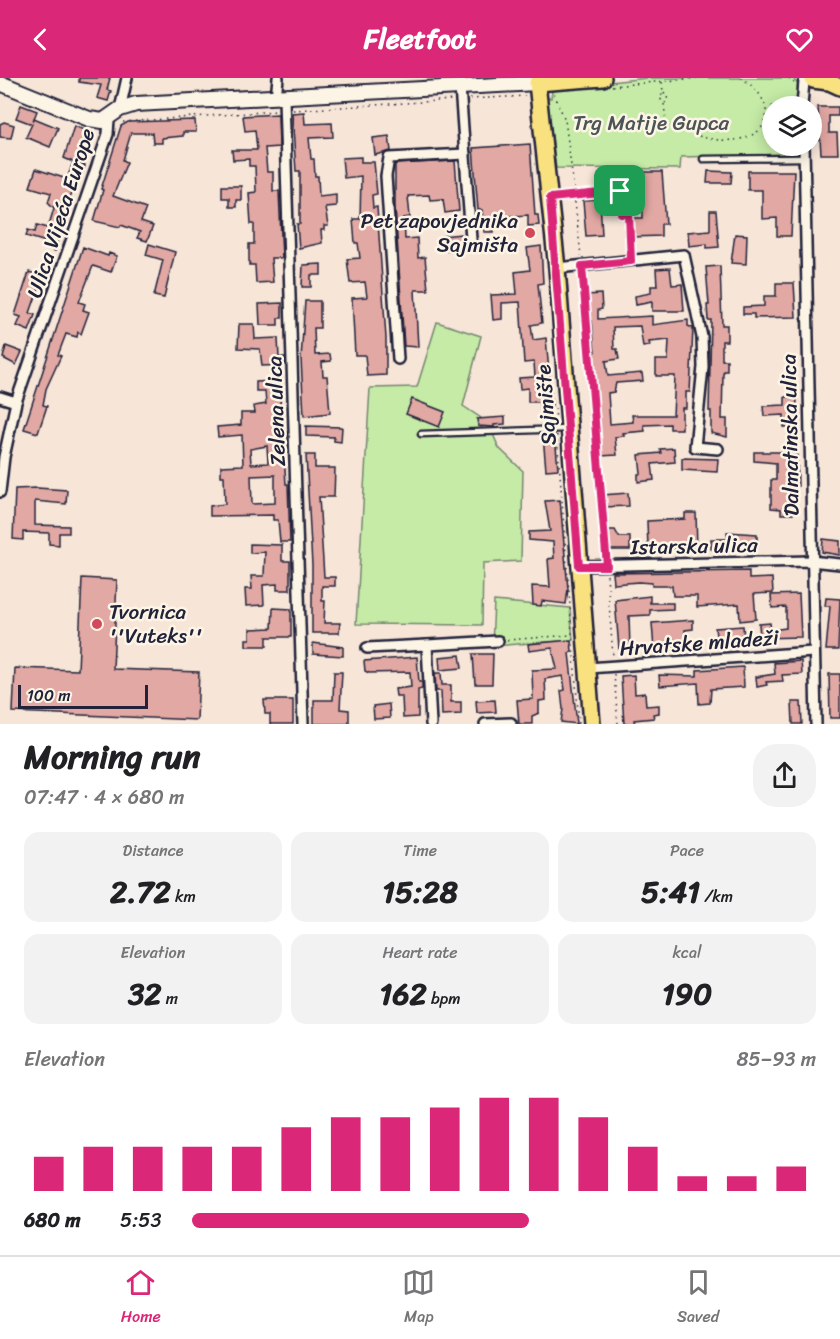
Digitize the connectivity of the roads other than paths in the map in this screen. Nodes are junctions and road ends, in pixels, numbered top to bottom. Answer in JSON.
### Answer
{"nodes":[{"id":1,"x":127,"y":78,"type":"edge"},
{"id":2,"x":278,"y":78,"type":"edge"},
{"id":3,"x":808,"y":79,"type":"edge"},
{"id":4,"x":605,"y":82,"type":"edge"},
{"id":5,"x":0,"y":83,"type":"edge"},
{"id":6,"x":398,"y":85,"type":"edge"},
{"id":7,"x":539,"y":85,"type":"edge"},
{"id":8,"x":840,"y":87,"type":"edge"},
{"id":9,"x":460,"y":93,"type":"junction"},
{"id":10,"x":804,"y":96,"type":"edge"},
{"id":11,"x":282,"y":102,"type":"junction"},
{"id":12,"x":120,"y":109,"type":"junction"},
{"id":13,"x":109,"y":122,"type":"junction"},
{"id":14,"x":465,"y":154,"type":"junction"},
{"id":15,"x":804,"y":158,"type":"joint"},
{"id":16,"x":703,"y":159,"type":"dead end"},
{"id":17,"x":550,"y":198,"type":"junction"},
{"id":18,"x":622,"y":214,"type":"road end"},
{"id":19,"x":471,"y":239,"type":"dead end"},
{"id":20,"x":557,"y":268,"type":"junction"},
{"id":21,"x":398,"y":359,"type":"dead end"},
{"id":22,"x":0,"y":397,"type":"edge"},
{"id":23,"x":16,"y":402,"type":"junction"},
{"id":24,"x":562,"y":429,"type":"junction"},
{"id":25,"x":421,"y":434,"type":"dead end"},
{"id":26,"x":718,"y":449,"type":"dead end"},
{"id":27,"x":2,"y":457,"type":"edge"},
{"id":28,"x":0,"y":492,"type":"edge"},
{"id":29,"x":810,"y":561,"type":"junction"},
{"id":30,"x":840,"y":564,"type":"edge"},
{"id":31,"x":579,"y":566,"type":"junction"},
{"id":32,"x":498,"y":641,"type":"road end"},
{"id":33,"x":427,"y":645,"type":"junction"},
{"id":34,"x":367,"y":648,"type":"dead end"},
{"id":35,"x":813,"y":652,"type":"junction"},
{"id":36,"x":588,"y":668,"type":"junction"},
{"id":37,"x":511,"y":723,"type":"edge"},
{"id":38,"x":303,"y":724,"type":"edge"},
{"id":39,"x":431,"y":724,"type":"edge"},
{"id":40,"x":485,"y":724,"type":"edge"},
{"id":41,"x":592,"y":724,"type":"edge"},
{"id":42,"x":816,"y":724,"type":"edge"}],
"edges":[{"from":1,"to":12,"type":"street"},
{"from":2,"to":11,"type":"street","name":"Zelena ulica"},
{"from":3,"to":8,"type":"main road"},
{"from":3,"to":10,"type":"street"},
{"from":4,"to":7,"type":"main road"},
{"from":5,"to":13,"type":"main road"},
{"from":6,"to":9,"type":"main road"},
{"from":6,"to":11,"type":"main road"},
{"from":7,"to":9,"type":"main road"},
{"from":7,"to":17,"type":"main road","name":"Sajmište"},
{"from":9,"to":14,"type":"street"},
{"from":11,"to":12,"type":"main road"},
{"from":11,"to":38,"type":"street","name":"Zelena ulica"},
{"from":12,"to":13,"type":"main road"},
{"from":13,"to":23,"type":"street","name":"Ulica Vijeća Europe"},
{"from":14,"to":19,"type":"street"},
{"from":14,"to":21,"type":"street"},
{"from":15,"to":16,"type":"lane"},
{"from":15,"to":29,"type":"street","name":"Dalmatinska ulica"},
{"from":17,"to":18,"type":"lane"},
{"from":17,"to":20,"type":"main road","name":"Sajmište"},
{"from":20,"to":24,"type":"main road","name":"Sajmište"},
{"from":20,"to":26,"type":"street"},
{"from":22,"to":23,"type":"street"},
{"from":23,"to":27,"type":"street","name":"Ulica Vijeća Europe"},
{"from":24,"to":25,"type":"lane"},
{"from":24,"to":31,"type":"main road","name":"Sajmište"},
{"from":27,"to":28,"type":"street","name":"Ulica Vijeća Europe"},
{"from":29,"to":30,"type":"street","name":"Istarska ulica"},
{"from":29,"to":31,"type":"street","name":"Istarska ulica"},
{"from":29,"to":35,"type":"street","name":"Dalmatinska ulica"},
{"from":31,"to":36,"type":"main road","name":"Sajmište"},
{"from":32,"to":33,"type":"street"},
{"from":33,"to":34,"type":"street"},
{"from":33,"to":39,"type":"street"},
{"from":35,"to":36,"type":"street","name":"Hrvatske mladeži"},
{"from":35,"to":42,"type":"street","name":"Dalmatinska ulica"},
{"from":36,"to":41,"type":"main road","name":"Sajmište"},
{"from":37,"to":40,"type":"street"}]}
